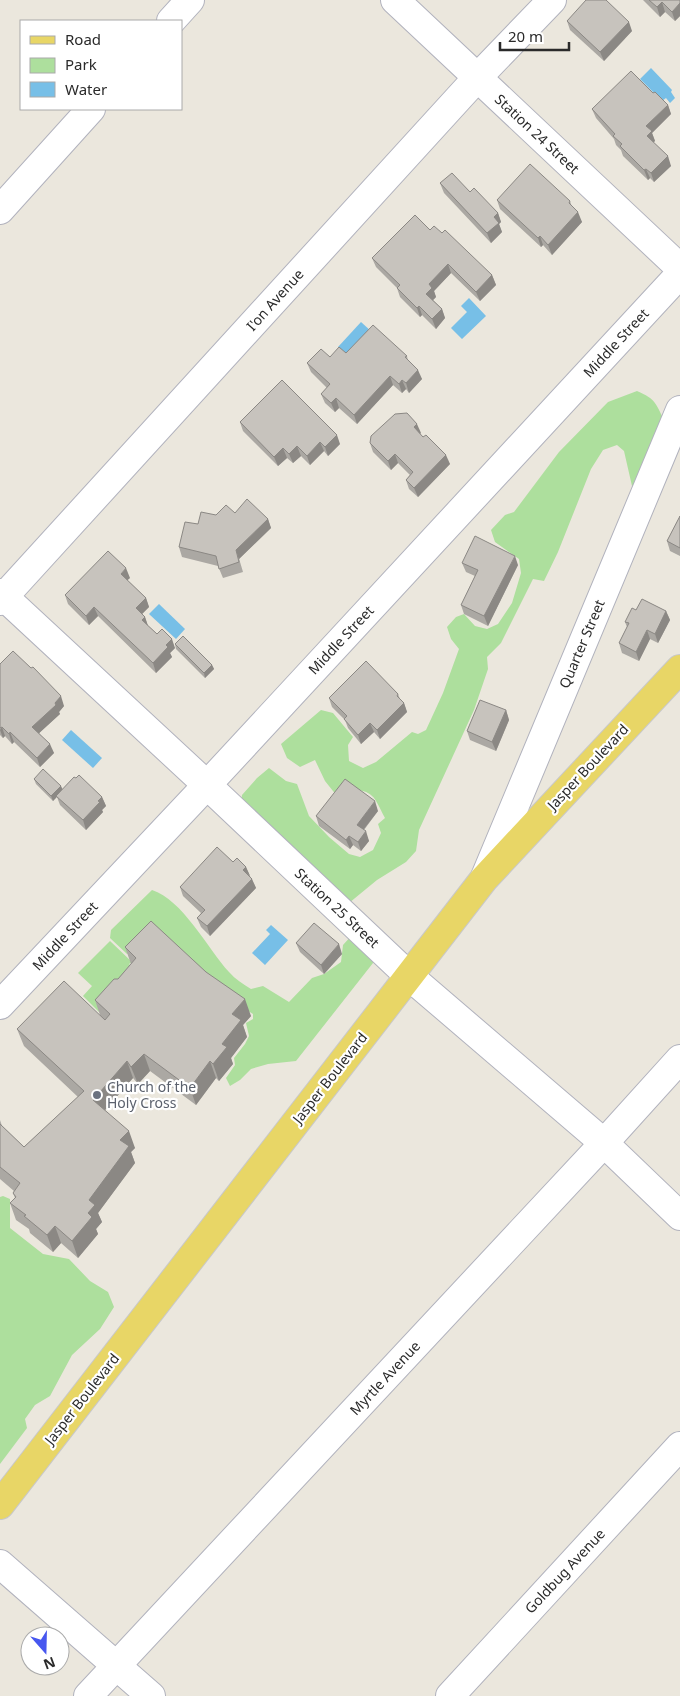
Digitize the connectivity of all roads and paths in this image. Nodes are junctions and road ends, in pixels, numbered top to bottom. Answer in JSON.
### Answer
{"nodes":[{"id":1,"x":190,"y":0,"type":"edge"},
{"id":2,"x":395,"y":0,"type":"edge"},
{"id":3,"x":552,"y":0,"type":"edge"},
{"id":4,"x":172,"y":20,"type":"edge"},
{"id":5,"x":477,"y":78,"type":"junction"},
{"id":6,"x":91,"y":110,"type":"edge"},
{"id":7,"x":0,"y":210,"type":"edge"},
{"id":8,"x":680,"y":268,"type":"edge"},
{"id":9,"x":680,"y":274,"type":"edge"},
{"id":10,"x":680,"y":410,"type":"edge"},
{"id":11,"x":1,"y":597,"type":"edge"},
{"id":12,"x":680,"y":669,"type":"edge"},
{"id":13,"x":207,"y":785,"type":"junction"},
{"id":14,"x":484,"y":879,"type":"junction"},
{"id":15,"x":409,"y":976,"type":"junction"},
{"id":16,"x":0,"y":1005,"type":"edge"},
{"id":17,"x":680,"y":1059,"type":"edge"},
{"id":18,"x":604,"y":1143,"type":"junction"},
{"id":19,"x":680,"y":1216,"type":"edge"},
{"id":20,"x":680,"y":1446,"type":"edge"},
{"id":21,"x":0,"y":1505,"type":"edge"},
{"id":22,"x":0,"y":1564,"type":"edge"},
{"id":23,"x":116,"y":1666,"type":"junction"},
{"id":24,"x":88,"y":1696,"type":"edge"},
{"id":25,"x":151,"y":1696,"type":"edge"},
{"id":26,"x":450,"y":1696,"type":"edge"}],
"edges":[{"from":1,"to":4,"type":"street"},
{"from":2,"to":5,"type":"street","name":"Station 24 Street"},
{"from":3,"to":5,"type":"street","name":"I'on Avenue"},
{"from":5,"to":8,"type":"street","name":"Station 24 Street"},
{"from":5,"to":11,"type":"street","name":"I'on Avenue"},
{"from":6,"to":7,"type":"street"},
{"from":9,"to":13,"type":"street","name":"Middle Street"},
{"from":10,"to":14,"type":"street","name":"Quarter Street"},
{"from":11,"to":13,"type":"street","name":"Station 25 Street"},
{"from":12,"to":14,"type":"main road","name":"Jasper Boulevard"},
{"from":13,"to":15,"type":"street","name":"Station 25 Street"},
{"from":13,"to":16,"type":"street","name":"Middle Street"},
{"from":14,"to":15,"type":"main road","name":"Jasper Boulevard"},
{"from":15,"to":18,"type":"street","name":"Station 25 Street"},
{"from":15,"to":21,"type":"main road","name":"Jasper Boulevard"},
{"from":17,"to":18,"type":"street","name":"Myrtle Avenue"},
{"from":18,"to":19,"type":"street","name":"Station 25 Street"},
{"from":18,"to":23,"type":"street","name":"Myrtle Avenue"},
{"from":20,"to":26,"type":"street","name":"Goldbug Avenue"},
{"from":22,"to":23,"type":"street"},
{"from":23,"to":24,"type":"street","name":"Myrtle Avenue"},
{"from":23,"to":25,"type":"street"}]}
